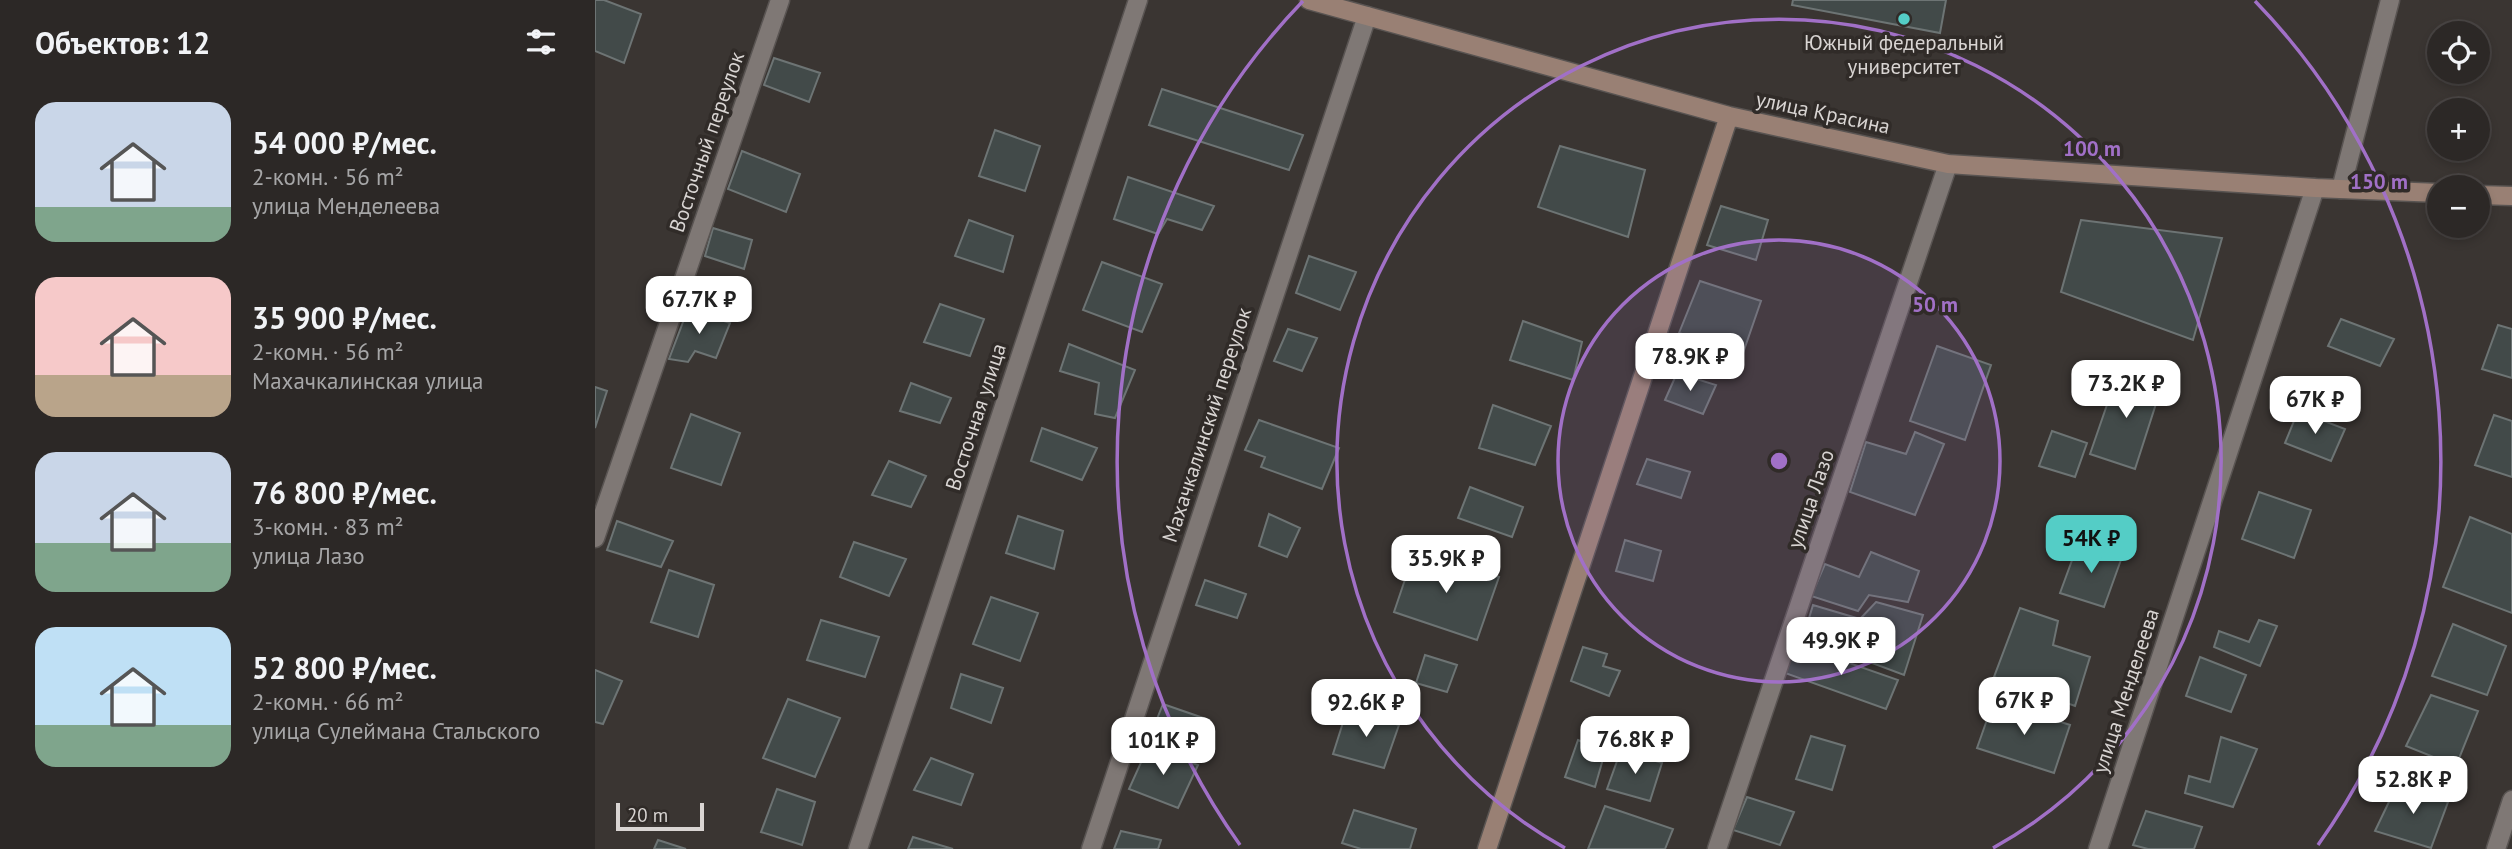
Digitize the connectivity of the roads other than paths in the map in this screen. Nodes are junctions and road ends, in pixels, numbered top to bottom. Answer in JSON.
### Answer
{"nodes":[{"id":1,"x":780,"y":0,"type":"edge"},
{"id":2,"x":1138,"y":0,"type":"edge"},
{"id":3,"x":1308,"y":0,"type":"edge"},
{"id":4,"x":2390,"y":0,"type":"edge"},
{"id":5,"x":1341,"y":4,"type":"edge"},
{"id":6,"x":1367,"y":16,"type":"junction"},
{"id":7,"x":1728,"y":116,"type":"junction"},
{"id":8,"x":1948,"y":164,"type":"junction"},
{"id":9,"x":2315,"y":188,"type":"junction"},
{"id":10,"x":2341,"y":189,"type":"junction"},
{"id":11,"x":2427,"y":193,"type":"edge"},
{"id":12,"x":2490,"y":195,"type":"edge"},
{"id":13,"x":2512,"y":196,"type":"edge"},
{"id":14,"x":595,"y":537,"type":"edge"},
{"id":15,"x":2512,"y":800,"type":"edge"},
{"id":16,"x":858,"y":849,"type":"edge"},
{"id":17,"x":1091,"y":849,"type":"edge"},
{"id":18,"x":1487,"y":849,"type":"edge"},
{"id":19,"x":1717,"y":849,"type":"edge"},
{"id":20,"x":2098,"y":849,"type":"edge"},
{"id":21,"x":2496,"y":849,"type":"edge"}],
"edges":[{"from":1,"to":14,"type":"street","name":"Восточный переулок"},
{"from":2,"to":16,"type":"street","name":"Восточная улица"},
{"from":3,"to":5,"type":"street","name":"улица Красина"},
{"from":4,"to":10,"type":"street"},
{"from":5,"to":6,"type":"street","name":"улица Красина"},
{"from":6,"to":7,"type":"street","name":"улица Красина"},
{"from":6,"to":17,"type":"street","name":"Махачкалинский переулок"},
{"from":7,"to":8,"type":"street","name":"улица Красина"},
{"from":7,"to":18,"type":"street"},
{"from":8,"to":9,"type":"street","name":"улица Красина"},
{"from":8,"to":19,"type":"street","name":"улица Лазо"},
{"from":9,"to":10,"type":"street","name":"улица Красина"},
{"from":9,"to":20,"type":"street","name":"улица Менделеева"},
{"from":10,"to":11,"type":"street","name":"улица Красина"},
{"from":12,"to":13,"type":"street"},
{"from":15,"to":21,"type":"street"}]}
